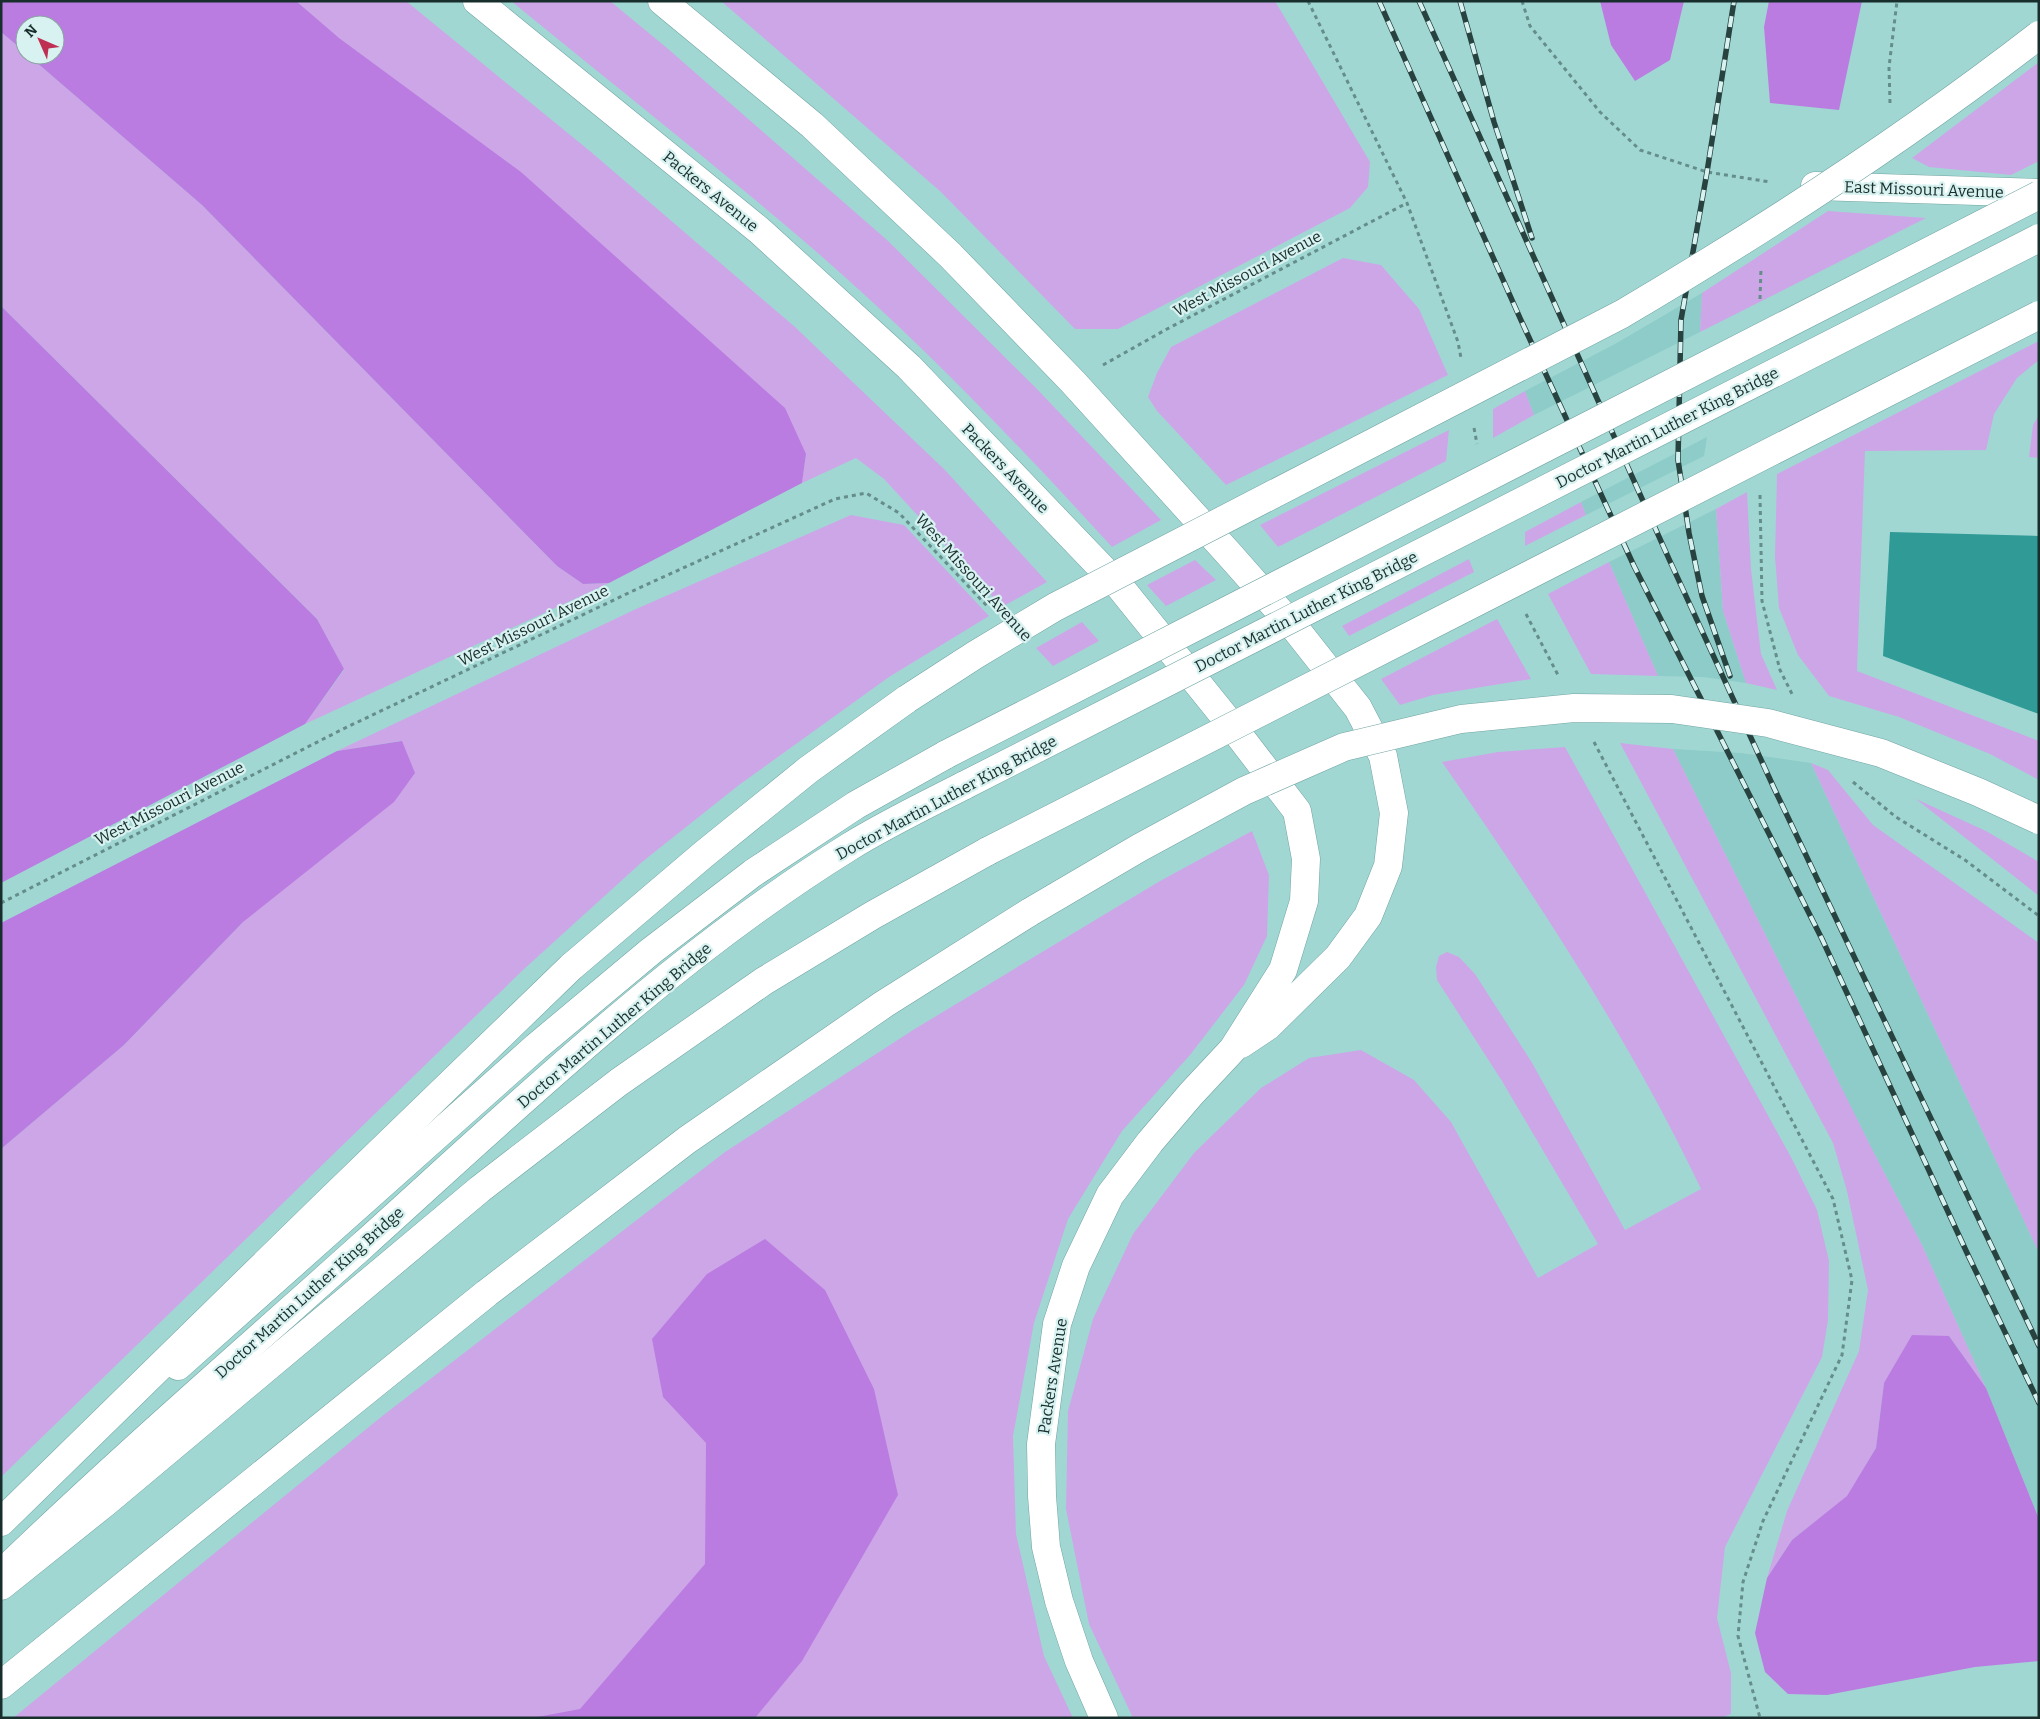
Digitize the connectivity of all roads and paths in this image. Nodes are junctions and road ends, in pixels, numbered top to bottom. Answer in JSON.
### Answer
{"nodes":[{"id":1,"x":477,"y":1,"type":"edge"},
{"id":2,"x":662,"y":1,"type":"edge"},
{"id":3,"x":1308,"y":1,"type":"edge"},
{"id":4,"x":1522,"y":1,"type":"edge"},
{"id":5,"x":1897,"y":1,"type":"edge"},
{"id":6,"x":2039,"y":35,"type":"edge"},
{"id":7,"x":1890,"y":104,"type":"dead end"},
{"id":8,"x":1765,"y":182,"type":"junction"},
{"id":9,"x":1808,"y":185,"type":"joint"},
{"id":10,"x":1765,"y":191,"type":"dead end"},
{"id":11,"x":2039,"y":194,"type":"edge"},
{"id":12,"x":1407,"y":203,"type":"junction"},
{"id":13,"x":2039,"y":238,"type":"edge"},
{"id":14,"x":1762,"y":265,"type":"dead end"},
{"id":15,"x":1760,"y":303,"type":"dead end"},
{"id":16,"x":2039,"y":315,"type":"edge"},
{"id":17,"x":1462,"y":361,"type":"dead end"},
{"id":18,"x":1073,"y":382,"type":"junction"},
{"id":19,"x":1472,"y":418,"type":"dead end"},
{"id":20,"x":1478,"y":447,"type":"dead end"},
{"id":21,"x":1760,"y":489,"type":"dead end"},
{"id":22,"x":992,"y":612,"type":"dead end"},
{"id":23,"x":1526,"y":613,"type":"dead end"},
{"id":24,"x":1563,"y":683,"type":"dead end"},
{"id":25,"x":1792,"y":695,"type":"dead end"},
{"id":26,"x":1590,"y":735,"type":"dead end"},
{"id":27,"x":1852,"y":780,"type":"dead end"},
{"id":28,"x":2039,"y":820,"type":"edge"},
{"id":29,"x":1,"y":903,"type":"edge"},
{"id":30,"x":2039,"y":916,"type":"edge"},
{"id":31,"x":1234,"y":1049,"type":"junction"},
{"id":32,"x":1,"y":1522,"type":"edge"},
{"id":33,"x":1,"y":1574,"type":"edge"},
{"id":34,"x":1,"y":1586,"type":"edge"},
{"id":35,"x":1,"y":1685,"type":"edge"},
{"id":36,"x":1104,"y":1718,"type":"edge"},
{"id":37,"x":1760,"y":1718,"type":"edge"}],
"edges":[{"from":1,"to":31,"type":"main road","name":"Packers Avenue"},
{"from":2,"to":18,"type":"main road","name":"Packers Avenue"},
{"from":3,"to":12,"type":"path"},
{"from":4,"to":8,"type":"path"},
{"from":5,"to":7,"type":"path"},
{"from":6,"to":32,"type":"main road","bridge":true},
{"from":8,"to":9,"type":"path"},
{"from":8,"to":10,"type":"path"},
{"from":9,"to":11,"type":"main road","name":"East Missouri Avenue"},
{"from":11,"to":32,"type":"main road","name":"Doctor Martin Luther King Bridge","bridge":true},
{"from":12,"to":17,"type":"path"},
{"from":12,"to":18,"type":"path","name":"West Missouri Avenue"},
{"from":13,"to":33,"type":"main road","name":"Doctor Martin Luther King Bridge","bridge":true},
{"from":14,"to":15,"type":"path"},
{"from":16,"to":34,"type":"main road","bridge":true},
{"from":18,"to":31,"type":"main road","name":"Packers Avenue"},
{"from":19,"to":20,"type":"path"},
{"from":21,"to":25,"type":"path"},
{"from":22,"to":29,"type":"path","name":"West Missouri Avenue"},
{"from":23,"to":24,"type":"path"},
{"from":26,"to":37,"type":"path"},
{"from":27,"to":30,"type":"path"},
{"from":28,"to":35,"type":"main road","bridge":true},
{"from":31,"to":36,"type":"main road","name":"Packers Avenue"}]}
